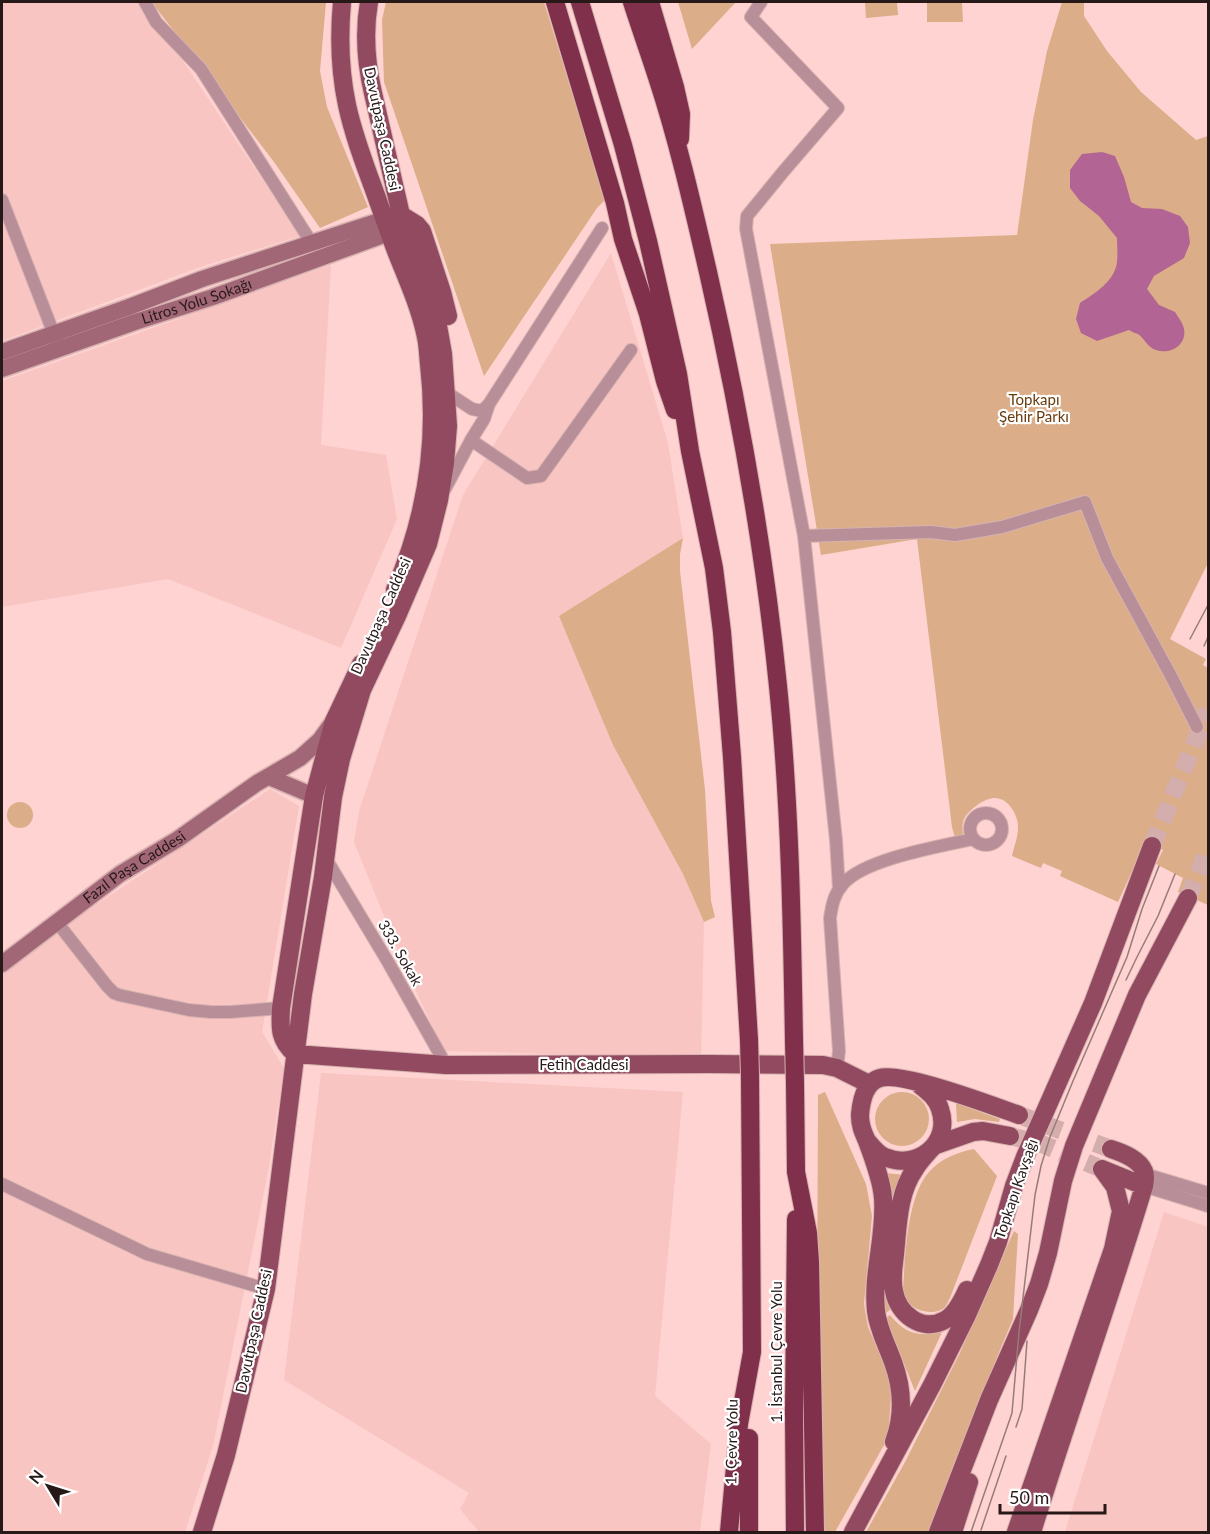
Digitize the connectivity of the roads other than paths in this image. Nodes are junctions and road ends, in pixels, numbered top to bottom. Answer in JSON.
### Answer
{"nodes":[{"id":1,"x":145,"y":2,"type":"edge"},
{"id":2,"x":342,"y":2,"type":"edge"},
{"id":3,"x":359,"y":2,"type":"edge"},
{"id":4,"x":369,"y":2,"type":"edge"},
{"id":5,"x":555,"y":2,"type":"edge"},
{"id":6,"x":580,"y":2,"type":"edge"},
{"id":7,"x":632,"y":2,"type":"edge"},
{"id":8,"x":650,"y":2,"type":"edge"},
{"id":9,"x":761,"y":2,"type":"edge"},
{"id":10,"x":368,"y":73,"type":"junction"},
{"id":11,"x":678,"y":153,"type":"junction"},
{"id":12,"x":2,"y":200,"type":"edge"},
{"id":13,"x":395,"y":224,"type":"junction"},
{"id":14,"x":602,"y":228,"type":"dead end"},
{"id":15,"x":311,"y":242,"type":"junction"},
{"id":16,"x":56,"y":341,"type":"junction"},
{"id":17,"x":631,"y":350,"type":"dead end"},
{"id":18,"x":2,"y":352,"type":"edge"},
{"id":19,"x":2,"y":369,"type":"edge"},
{"id":20,"x":446,"y":392,"type":"junction"},
{"id":21,"x":489,"y":404,"type":"junction"},
{"id":22,"x":471,"y":440,"type":"junction"},
{"id":23,"x":690,"y":451,"type":"junction"},
{"id":24,"x":439,"y":500,"type":"junction"},
{"id":25,"x":804,"y":536,"type":"junction"},
{"id":26,"x":334,"y":721,"type":"junction"},
{"id":27,"x":1197,"y":727,"type":"dead end"},
{"id":28,"x":269,"y":777,"type":"junction"},
{"id":29,"x":314,"y":796,"type":"junction"},
{"id":30,"x":973,"y":839,"type":"dead end"},
{"id":31,"x":1152,"y":846,"type":"tunnel mouth"},
{"id":32,"x":325,"y":857,"type":"junction"},
{"id":33,"x":839,"y":889,"type":"junction"},
{"id":34,"x":1188,"y":898,"type":"tunnel mouth"},
{"id":35,"x":56,"y":921,"type":"junction"},
{"id":36,"x":312,"y":943,"type":"junction"},
{"id":37,"x":2,"y":964,"type":"edge"},
{"id":38,"x":281,"y":1008,"type":"junction"},
{"id":39,"x":295,"y":1054,"type":"junction"},
{"id":40,"x":446,"y":1065,"type":"junction"},
{"id":41,"x":837,"y":1068,"type":"junction"},
{"id":42,"x":916,"y":1081,"type":"junction"},
{"id":43,"x":869,"y":1084,"type":"junction"},
{"id":44,"x":1019,"y":1115,"type":"tunnel mouth"},
{"id":45,"x":1010,"y":1136,"type":"tunnel mouth"},
{"id":46,"x":867,"y":1141,"type":"junction"},
{"id":47,"x":933,"y":1148,"type":"junction"},
{"id":48,"x":1111,"y":1149,"type":"tunnel mouth"},
{"id":49,"x":796,"y":1172,"type":"junction"},
{"id":50,"x":1145,"y":1180,"type":"junction"},
{"id":51,"x":2,"y":1184,"type":"edge"},
{"id":52,"x":1209,"y":1193,"type":"edge"},
{"id":53,"x":1009,"y":1202,"type":"junction"},
{"id":54,"x":1209,"y":1206,"type":"edge"},
{"id":55,"x":266,"y":1288,"type":"junction"},
{"id":56,"x":752,"y":1352,"type":"junction"},
{"id":57,"x":1009,"y":1355,"type":"junction"},
{"id":58,"x":876,"y":1492,"type":"junction"},
{"id":59,"x":202,"y":1533,"type":"edge"},
{"id":60,"x":729,"y":1533,"type":"edge"},
{"id":61,"x":748,"y":1533,"type":"edge"},
{"id":62,"x":795,"y":1533,"type":"edge"},
{"id":63,"x":815,"y":1533,"type":"edge"},
{"id":64,"x":853,"y":1533,"type":"edge"},
{"id":65,"x":938,"y":1533,"type":"edge"},
{"id":66,"x":953,"y":1533,"type":"edge"},
{"id":67,"x":1016,"y":1533,"type":"edge"},
{"id":68,"x":1032,"y":1533,"type":"edge"}],
"edges":[{"from":1,"to":15,"type":"street"},
{"from":2,"to":13,"type":"main road","name":"Davutpaşa Caddesi"},
{"from":3,"to":10,"type":"main road"},
{"from":4,"to":10,"type":"main road","name":"Davutpaşa Caddesi"},
{"from":5,"to":23,"type":"highway"},
{"from":6,"to":23,"type":"highway"},
{"from":7,"to":11,"type":"highway"},
{"from":8,"to":11,"type":"highway"},
{"from":9,"to":25,"type":"street"},
{"from":10,"to":13,"type":"main road","name":"Davutpaşa Caddesi"},
{"from":11,"to":49,"type":"highway","bridge":true},
{"from":12,"to":16,"type":"street"},
{"from":13,"to":15,"type":"main road","name":"Litros Yolu Sokağı"},
{"from":13,"to":16,"type":"main road","name":"Litros Yolu Sokağı"},
{"from":13,"to":20,"type":"main road","name":"Davutpaşa Caddesi"},
{"from":13,"to":26,"type":"main road","name":"Davutpaşa Caddesi"},
{"from":14,"to":21,"type":"street"},
{"from":15,"to":16,"type":"main road","name":"Litros Yolu Sokağı"},
{"from":16,"to":18,"type":"main road","name":"Litros Yolu Sokağı"},
{"from":16,"to":19,"type":"main road","name":"Litros Yolu Sokağı"},
{"from":17,"to":22,"type":"street"},
{"from":20,"to":21,"type":"street"},
{"from":20,"to":24,"type":"main road","name":"Davutpaşa Caddesi"},
{"from":21,"to":22,"type":"street"},
{"from":22,"to":24,"type":"street"},
{"from":23,"to":56,"type":"highway","bridge":true},
{"from":24,"to":32,"type":"main road","name":"Davutpaşa Caddesi"},
{"from":25,"to":27,"type":"street"},
{"from":25,"to":33,"type":"street"},
{"from":26,"to":28,"type":"main road","name":"Fazıl Paşa Caddesi"},
{"from":26,"to":29,"type":"main road","name":"Davutpaşa Caddesi"},
{"from":28,"to":29,"type":"main road"},
{"from":28,"to":35,"type":"main road","name":"Fazıl Paşa Caddesi"},
{"from":29,"to":36,"type":"main road"},
{"from":29,"to":38,"type":"main road","name":"Davutpaşa Caddesi"},
{"from":30,"to":33,"type":"street"},
{"from":31,"to":53,"type":"main road","name":"Topkapı Kavşağı"},
{"from":32,"to":36,"type":"main road","name":"Davutpaşa Caddesi"},
{"from":32,"to":40,"type":"street","name":"333. Sokak"},
{"from":33,"to":41,"type":"street"},
{"from":34,"to":57,"type":"main road"},
{"from":35,"to":37,"type":"main road","name":"Fazıl Paşa Caddesi"},
{"from":35,"to":38,"type":"street"},
{"from":36,"to":39,"type":"main road","name":"Davutpaşa Caddesi"},
{"from":38,"to":39,"type":"main road","name":"Davutpaşa Caddesi"},
{"from":39,"to":40,"type":"main road","name":"Fetih Caddesi"},
{"from":39,"to":55,"type":"main road","name":"Davutpaşa Caddesi"},
{"from":40,"to":41,"type":"main road","name":"Fetih Caddesi"},
{"from":41,"to":43,"type":"main road","name":"Fetih Caddesi"},
{"from":42,"to":43,"type":"main road"},
{"from":42,"to":44,"type":"main road"},
{"from":42,"to":47,"type":"main road"},
{"from":43,"to":46,"type":"main road"},
{"from":45,"to":47,"type":"main road"},
{"from":46,"to":47,"type":"main road"},
{"from":46,"to":58,"type":"main road"},
{"from":47,"to":53,"type":"main road"},
{"from":48,"to":50,"type":"main road"},
{"from":49,"to":62,"type":"highway","name":"1. İstanbul Çevre Yolu"},
{"from":49,"to":63,"type":"highway"},
{"from":50,"to":52,"type":"street"},
{"from":50,"to":54,"type":"street"},
{"from":50,"to":67,"type":"main road"},
{"from":50,"to":68,"type":"main road"},
{"from":51,"to":55,"type":"street"},
{"from":53,"to":58,"type":"main road","name":"Topkapı Kavşağı"},
{"from":55,"to":59,"type":"main road","name":"Davutpaşa Caddesi"},
{"from":56,"to":60,"type":"highway"},
{"from":56,"to":61,"type":"highway","name":"1. Çevre Yolu"},
{"from":57,"to":65,"type":"main road"},
{"from":57,"to":66,"type":"main road"},
{"from":58,"to":64,"type":"main road"}]}
